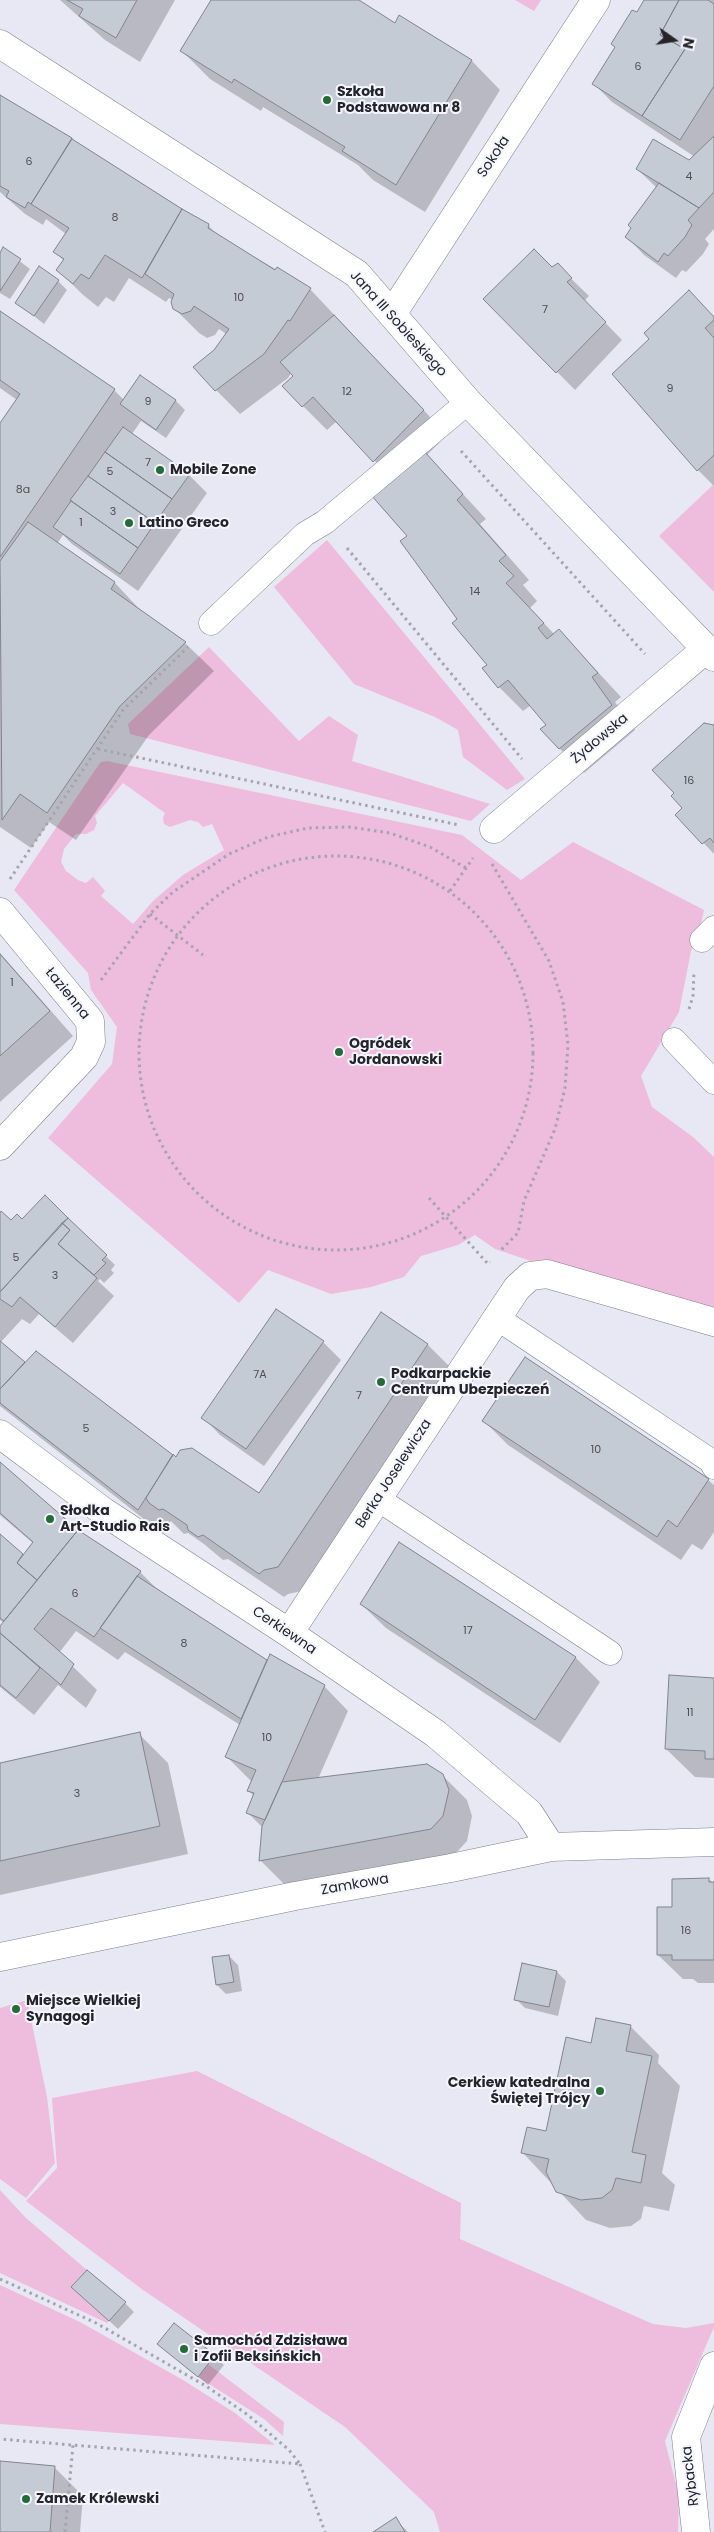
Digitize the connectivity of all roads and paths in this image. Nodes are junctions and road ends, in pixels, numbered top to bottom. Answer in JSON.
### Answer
{"nodes":[{"id":1,"x":596,"y":0,"type":"edge"},
{"id":2,"x":0,"y":44,"type":"edge"},
{"id":3,"x":392,"y":314,"type":"junction"},
{"id":4,"x":468,"y":402,"type":"junction"},
{"id":5,"x":439,"y":426,"type":"junction"},
{"id":6,"x":325,"y":522,"type":"junction"},
{"id":7,"x":211,"y":623,"type":"dead end"},
{"id":8,"x":182,"y":653,"type":"dead end"},
{"id":9,"x":710,"y":653,"type":"edge"},
{"id":10,"x":669,"y":681,"type":"junction"},
{"id":11,"x":98,"y":749,"type":"junction"},
{"id":12,"x":544,"y":786,"type":"junction"},
{"id":13,"x":494,"y":829,"type":"joint"},
{"id":14,"x":491,"y":862,"type":"dead end"},
{"id":15,"x":466,"y":868,"type":"dead end"},
{"id":16,"x":2,"y":900,"type":"edge"},
{"id":17,"x":150,"y":914,"type":"junction"},
{"id":18,"x":178,"y":936,"type":"junction"},
{"id":19,"x":203,"y":955,"type":"dead end"},
{"id":20,"x":694,"y":968,"type":"dead end"},
{"id":21,"x":93,"y":980,"type":"dead end"},
{"id":22,"x":693,"y":996,"type":"dead end"},
{"id":23,"x":674,"y":1040,"type":"dead end"},
{"id":24,"x":714,"y":1082,"type":"edge"},
{"id":25,"x":0,"y":1146,"type":"edge"},
{"id":26,"x":429,"y":1198,"type":"dead end"},
{"id":27,"x":446,"y":1216,"type":"junction"},
{"id":28,"x":500,"y":1252,"type":"dead end"},
{"id":29,"x":494,"y":1258,"type":"dead end"},
{"id":30,"x":497,"y":1318,"type":"junction"},
{"id":31,"x":714,"y":1322,"type":"edge"},
{"id":32,"x":0,"y":1434,"type":"edge"},
{"id":33,"x":714,"y":1467,"type":"edge"},
{"id":34,"x":378,"y":1499,"type":"junction"},
{"id":35,"x":289,"y":1633,"type":"junction"},
{"id":36,"x":610,"y":1654,"type":"dead end"},
{"id":37,"x":714,"y":1842,"type":"edge"},
{"id":38,"x":551,"y":1847,"type":"junction"},
{"id":39,"x":0,"y":1957,"type":"edge"},
{"id":40,"x":0,"y":2280,"type":"edge"},
{"id":41,"x":714,"y":2366,"type":"edge"},
{"id":42,"x":0,"y":2439,"type":"edge"},
{"id":43,"x":73,"y":2445,"type":"junction"},
{"id":44,"x":300,"y":2464,"type":"junction"},
{"id":45,"x":50,"y":2532,"type":"edge"},
{"id":46,"x":56,"y":2532,"type":"edge"},
{"id":47,"x":66,"y":2532,"type":"edge"},
{"id":48,"x":325,"y":2532,"type":"edge"},
{"id":49,"x":696,"y":2532,"type":"edge"}],
"edges":[{"from":1,"to":3,"type":"street","name":"Sokoła"},
{"from":2,"to":3,"type":"street","name":"Jana III Sobieskiego"},
{"from":3,"to":4,"type":"street","name":"Jana III Sobieskiego"},
{"from":4,"to":5,"type":"lane"},
{"from":4,"to":9,"type":"street","name":"Jana III Sobieskiego"},
{"from":5,"to":6,"type":"lane"},
{"from":5,"to":10,"type":"path"},
{"from":6,"to":7,"type":"lane"},
{"from":6,"to":12,"type":"path"},
{"from":8,"to":11,"type":"path"},
{"from":9,"to":10,"type":"street","name":"Żydowska"},
{"from":10,"to":12,"type":"street","name":"Żydowska"},
{"from":11,"to":13,"type":"path"},
{"from":11,"to":16,"type":"path"},
{"from":12,"to":13,"type":"street","name":"Żydowska"},
{"from":14,"to":28,"type":"path"},
{"from":15,"to":17,"type":"path"},
{"from":16,"to":25,"type":"street","name":"Łazienna"},
{"from":17,"to":18,"type":"path"},
{"from":17,"to":21,"type":"path"},
{"from":18,"to":19,"type":"path"},
{"from":18,"to":27,"type":"path"},
{"from":18,"to":27,"type":"path"},
{"from":20,"to":22,"type":"path"},
{"from":23,"to":24,"type":"lane"},
{"from":26,"to":27,"type":"path"},
{"from":27,"to":29,"type":"path"},
{"from":30,"to":31,"type":"street","name":"Berka Joselewicza"},
{"from":30,"to":33,"type":"lane"},
{"from":30,"to":34,"type":"street","name":"Berka Joselewicza"},
{"from":32,"to":35,"type":"street","name":"Cerkiewna"},
{"from":34,"to":35,"type":"street","name":"Berka Joselewicza"},
{"from":34,"to":36,"type":"lane"},
{"from":35,"to":38,"type":"street","name":"Cerkiewna"},
{"from":37,"to":38,"type":"street","name":"Zamkowa"},
{"from":38,"to":39,"type":"street","name":"Zamkowa"},
{"from":40,"to":44,"type":"path"},
{"from":41,"to":49,"type":"street","name":"Rybacka"},
{"from":42,"to":43,"type":"path"},
{"from":43,"to":44,"type":"path"},
{"from":43,"to":47,"type":"path"},
{"from":44,"to":48,"type":"path"},
{"from":45,"to":46,"type":"path"}]}
